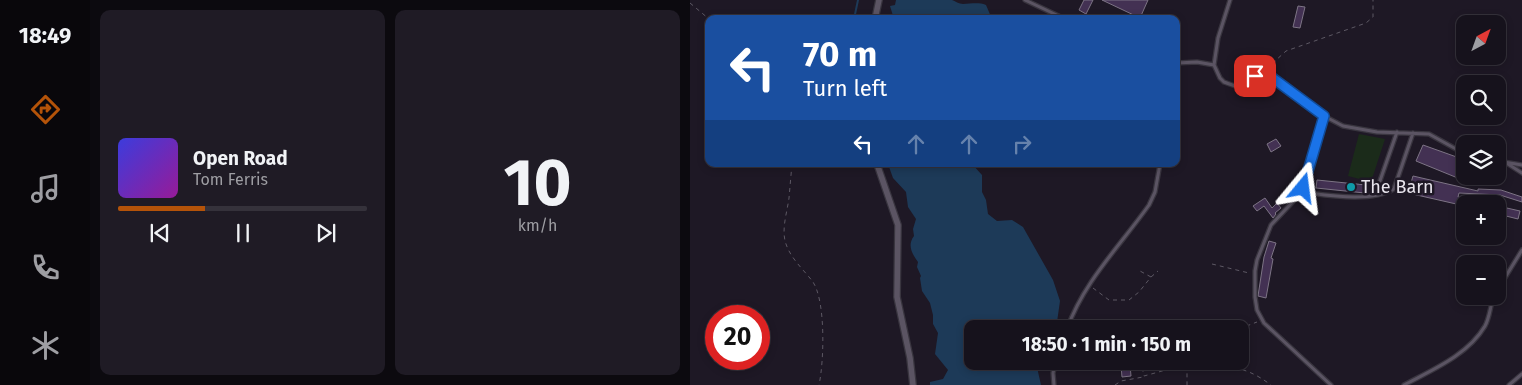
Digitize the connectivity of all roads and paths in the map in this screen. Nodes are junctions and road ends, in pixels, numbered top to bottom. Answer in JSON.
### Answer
{"nodes":[{"id":1,"x":879,"y":0,"type":"edge"},
{"id":2,"x":1024,"y":0,"type":"edge"},
{"id":3,"x":1230,"y":0,"type":"edge"},
{"id":4,"x":1373,"y":0,"type":"edge"},
{"id":5,"x":690,"y":3,"type":"edge"},
{"id":6,"x":876,"y":15,"type":"edge"},
{"id":7,"x":1056,"y":15,"type":"edge"},
{"id":8,"x":705,"y":16,"type":"edge"},
{"id":9,"x":1180,"y":63,"type":"edge"},
{"id":10,"x":1214,"y":65,"type":"junction"},
{"id":11,"x":1267,"y":76,"type":"junction"},
{"id":12,"x":1324,"y":116,"type":"junction"},
{"id":13,"x":1397,"y":132,"type":"junction"},
{"id":14,"x":1413,"y":133,"type":"junction"},
{"id":15,"x":1456,"y":149,"type":"edge"},
{"id":16,"x":1506,"y":163,"type":"joint"},
{"id":17,"x":1522,"y":165,"type":"edge"},
{"id":18,"x":792,"y":167,"type":"edge"},
{"id":19,"x":878,"y":167,"type":"edge"},
{"id":20,"x":1160,"y":167,"type":"edge"},
{"id":21,"x":1522,"y":173,"type":"edge"},
{"id":22,"x":1302,"y":192,"type":"junction"},
{"id":23,"x":1376,"y":195,"type":"junction"},
{"id":24,"x":1522,"y":250,"type":"edge"},
{"id":25,"x":1212,"y":264,"type":"dead end"},
{"id":26,"x":1140,"y":271,"type":"dead end"},
{"id":27,"x":1158,"y":271,"type":"dead end"},
{"id":28,"x":1255,"y":274,"type":"junction"},
{"id":29,"x":1506,"y":276,"type":"edge"},
{"id":30,"x":1151,"y":278,"type":"junction"},
{"id":31,"x":1089,"y":285,"type":"junction"},
{"id":32,"x":1491,"y":305,"type":"edge"},
{"id":33,"x":1070,"y":320,"type":"edge"},
{"id":34,"x":1262,"y":320,"type":"junction"},
{"id":35,"x":1249,"y":325,"type":"edge"},
{"id":36,"x":1054,"y":370,"type":"edge"},
{"id":37,"x":1143,"y":370,"type":"edge"},
{"id":38,"x":1166,"y":370,"type":"edge"},
{"id":39,"x":1187,"y":370,"type":"edge"},
{"id":40,"x":1246,"y":370,"type":"edge"},
{"id":41,"x":1522,"y":374,"type":"edge"},
{"id":42,"x":1144,"y":376,"type":"junction"},
{"id":43,"x":819,"y":385,"type":"edge"},
{"id":44,"x":913,"y":385,"type":"edge"},
{"id":45,"x":1054,"y":385,"type":"edge"},
{"id":46,"x":1115,"y":385,"type":"edge"},
{"id":47,"x":1187,"y":385,"type":"edge"},
{"id":48,"x":1271,"y":385,"type":"edge"},
{"id":49,"x":1331,"y":385,"type":"edge"},
{"id":50,"x":1404,"y":385,"type":"edge"},
{"id":51,"x":1509,"y":385,"type":"edge"}],
"edges":[{"from":1,"to":6,"type":"street"},
{"from":2,"to":7,"type":"lane"},
{"from":3,"to":10,"type":"lane"},
{"from":4,"to":11,"type":"path"},
{"from":5,"to":8,"type":"path"},
{"from":9,"to":10,"type":"lane"},
{"from":10,"to":11,"type":"lane"},
{"from":11,"to":12,"type":"lane"},
{"from":12,"to":13,"type":"lane"},
{"from":12,"to":22,"type":"lane"},
{"from":13,"to":14,"type":"lane"},
{"from":13,"to":23,"type":"lane"},
{"from":14,"to":15,"type":"lane"},
{"from":14,"to":23,"type":"lane"},
{"from":16,"to":17,"type":"lane"},
{"from":16,"to":21,"type":"lane"},
{"from":18,"to":43,"type":"path"},
{"from":19,"to":44,"type":"street"},
{"from":20,"to":31,"type":"lane"},
{"from":22,"to":23,"type":"lane"},
{"from":22,"to":28,"type":"lane"},
{"from":24,"to":29,"type":"lane"},
{"from":25,"to":28,"type":"path"},
{"from":26,"to":30,"type":"path"},
{"from":27,"to":30,"type":"path"},
{"from":28,"to":34,"type":"lane"},
{"from":30,"to":31,"type":"path"},
{"from":31,"to":33,"type":"lane"},
{"from":32,"to":50,"type":"lane"},
{"from":34,"to":35,"type":"path"},
{"from":34,"to":49,"type":"lane"},
{"from":36,"to":45,"type":"lane"},
{"from":37,"to":42,"type":"path"},
{"from":38,"to":42,"type":"path"},
{"from":39,"to":47,"type":"path"},
{"from":40,"to":48,"type":"path"},
{"from":41,"to":51,"type":"lane"},
{"from":42,"to":46,"type":"path"}]}
